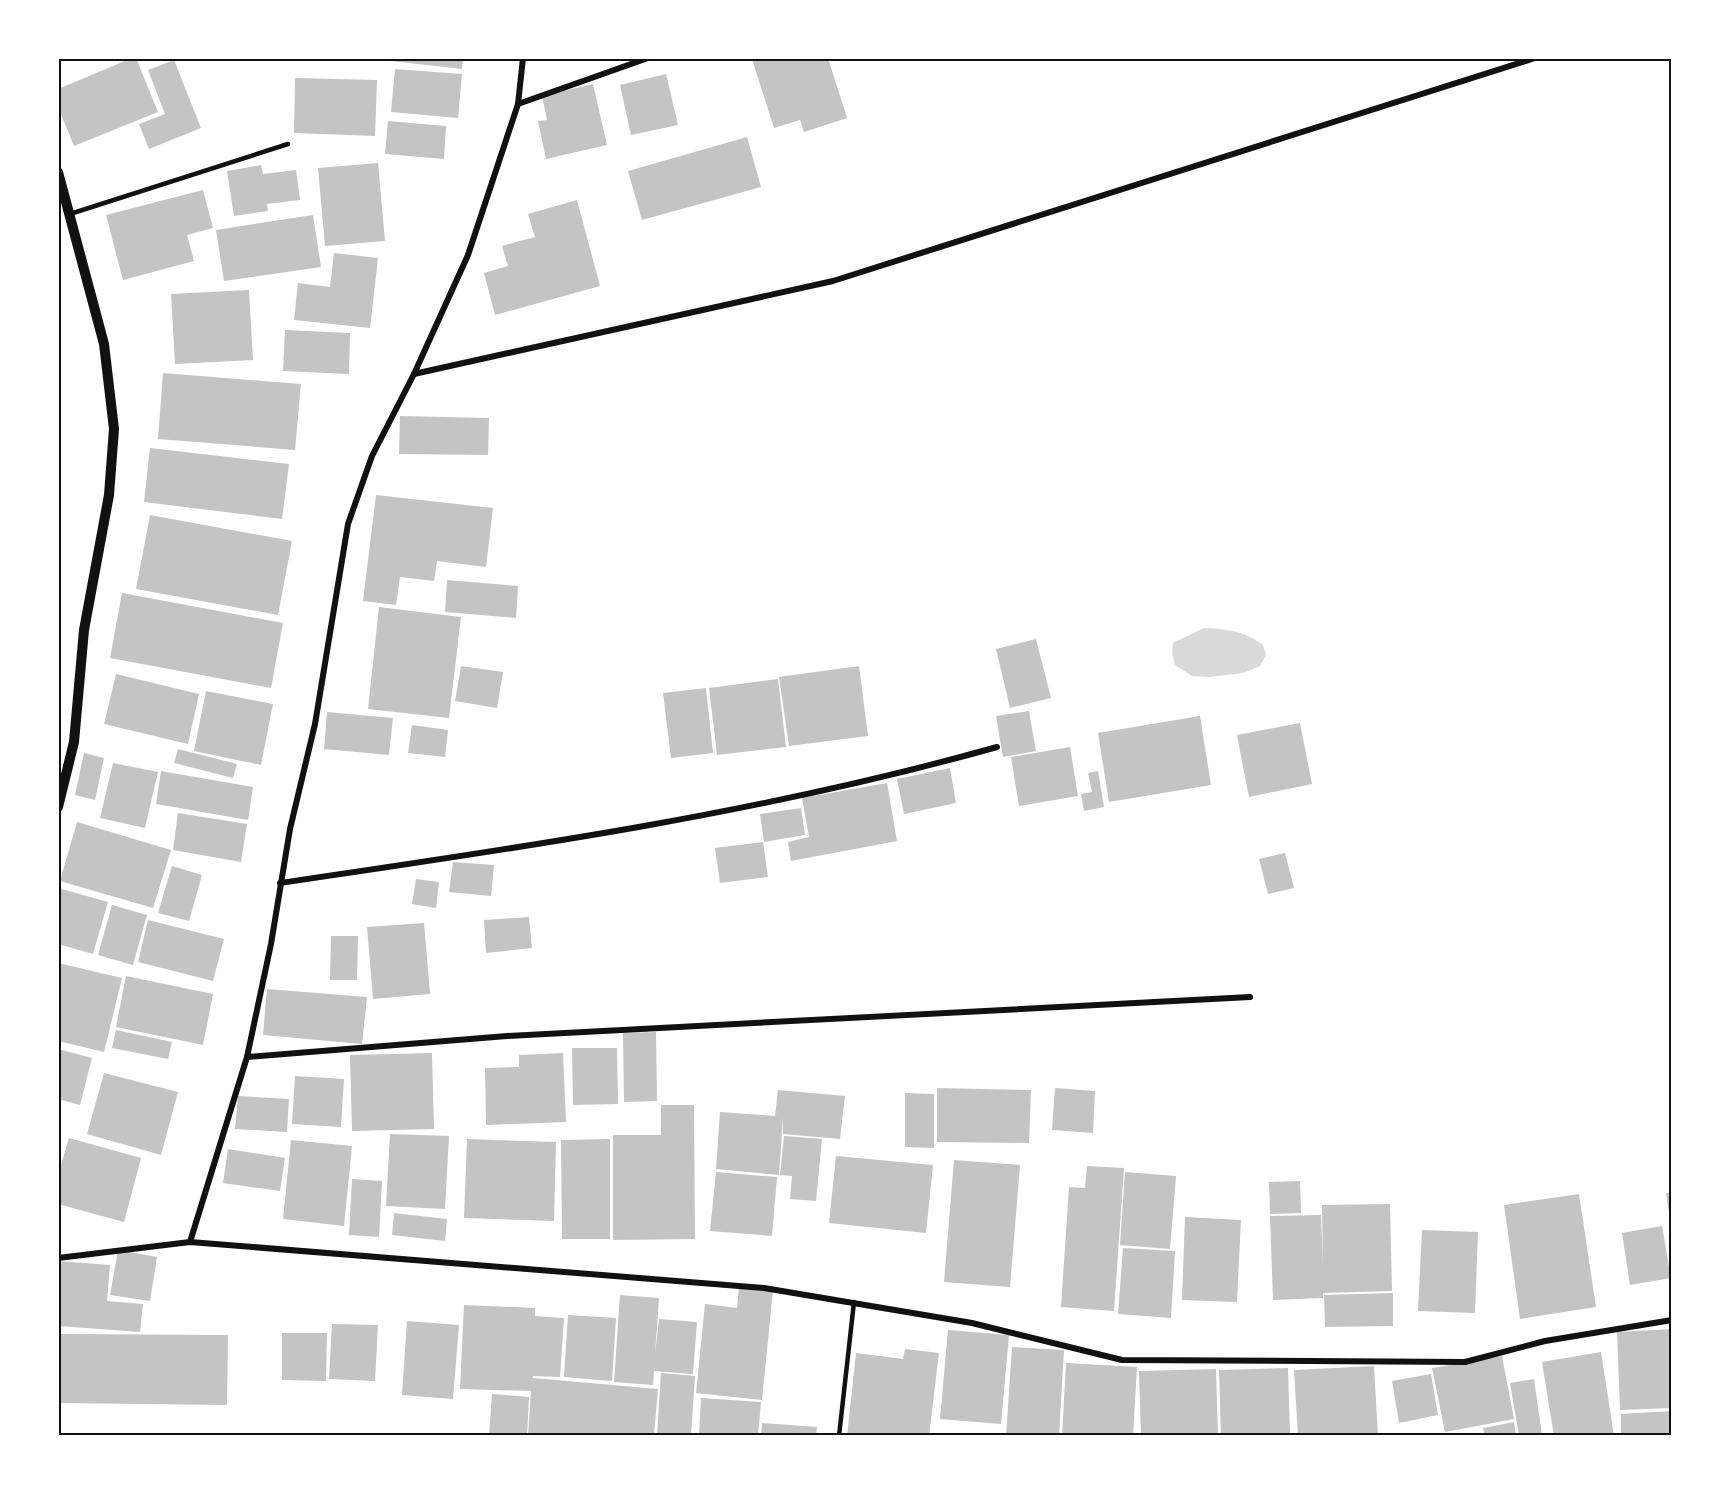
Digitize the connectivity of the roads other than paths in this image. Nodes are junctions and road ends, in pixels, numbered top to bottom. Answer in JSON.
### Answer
{"nodes":[{"id":1,"x":523,"y":58,"type":"edge"},
{"id":2,"x":648,"y":58,"type":"edge"},
{"id":3,"x":1535,"y":58,"type":"edge"},
{"id":4,"x":518,"y":104,"type":"junction"},
{"id":5,"x":288,"y":144,"type":"dead end"},
{"id":6,"x":58,"y":172,"type":"edge"},
{"id":7,"x":70,"y":214,"type":"junction"},
{"id":8,"x":414,"y":374,"type":"junction"},
{"id":9,"x":997,"y":747,"type":"dead end"},
{"id":10,"x":58,"y":807,"type":"edge"},
{"id":11,"x":280,"y":883,"type":"junction"},
{"id":12,"x":1250,"y":997,"type":"dead end"},
{"id":13,"x":247,"y":1057,"type":"junction"},
{"id":14,"x":190,"y":1242,"type":"junction"},
{"id":15,"x":58,"y":1258,"type":"edge"},
{"id":16,"x":854,"y":1302,"type":"junction"},
{"id":17,"x":1671,"y":1320,"type":"edge"},
{"id":18,"x":839,"y":1436,"type":"edge"}],
"edges":[{"from":1,"to":4,"type":"street"},
{"from":2,"to":4,"type":"street"},
{"from":3,"to":8,"type":"street"},
{"from":4,"to":8,"type":"street"},
{"from":5,"to":7,"type":"lane"},
{"from":6,"to":7,"type":"street"},
{"from":7,"to":10,"type":"street"},
{"from":8,"to":11,"type":"street"},
{"from":9,"to":11,"type":"street"},
{"from":11,"to":13,"type":"street"},
{"from":12,"to":13,"type":"street"},
{"from":13,"to":14,"type":"street"},
{"from":14,"to":15,"type":"street"},
{"from":14,"to":16,"type":"street"},
{"from":16,"to":17,"type":"street"},
{"from":16,"to":18,"type":"lane"}]}
